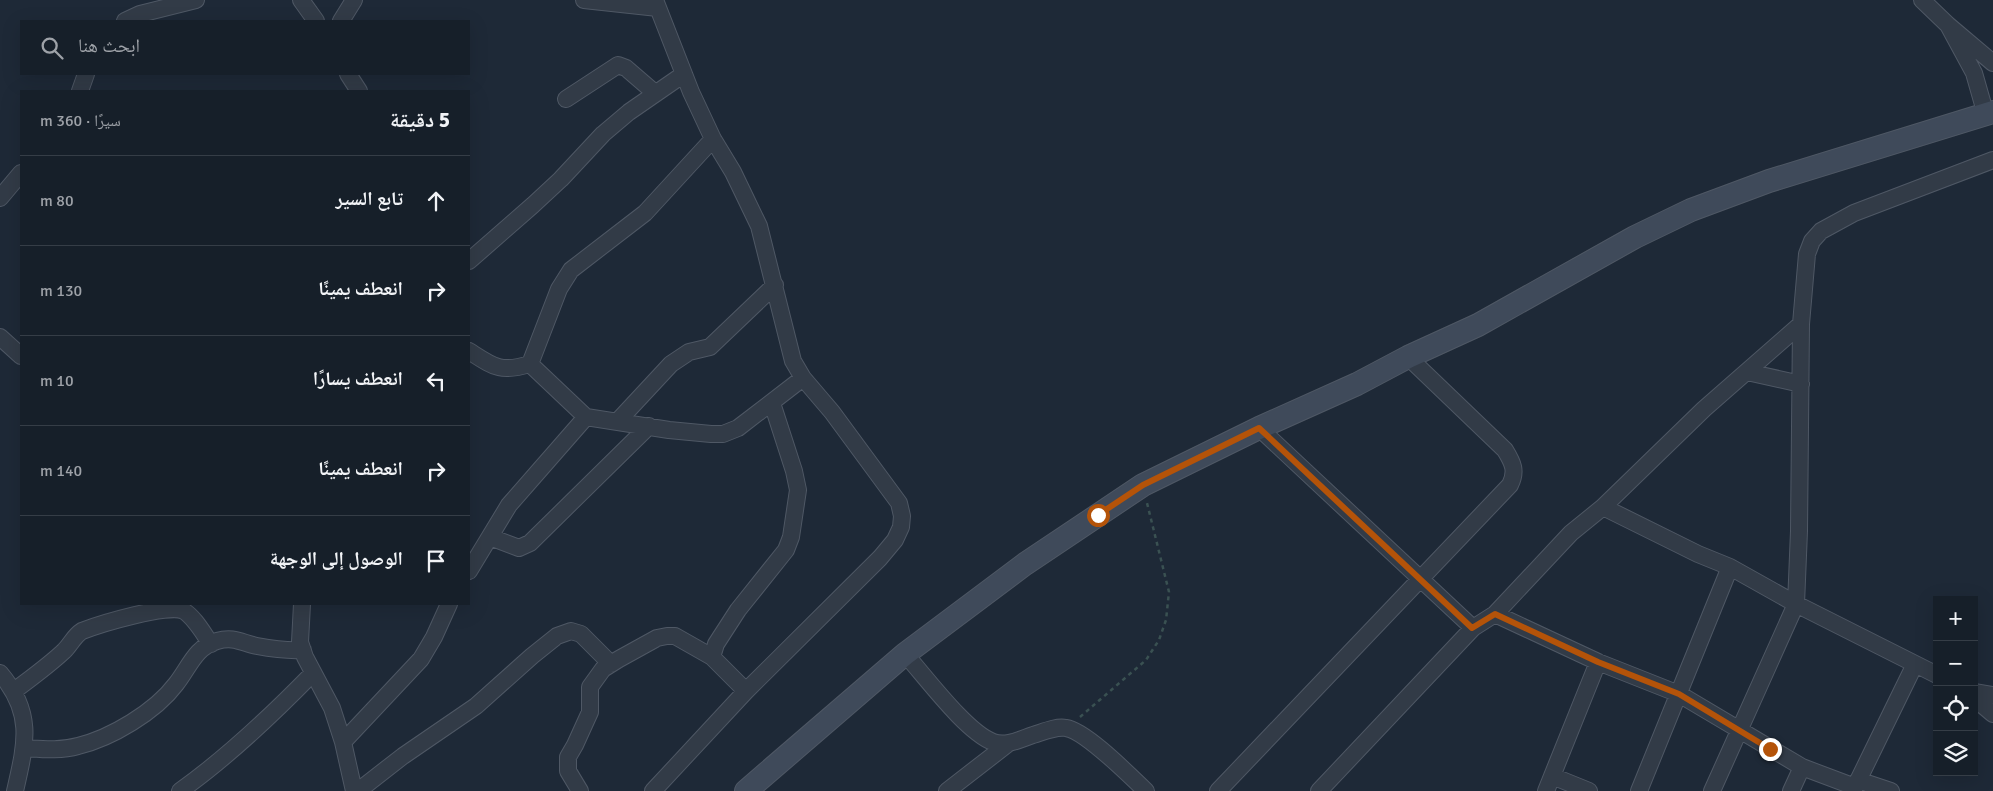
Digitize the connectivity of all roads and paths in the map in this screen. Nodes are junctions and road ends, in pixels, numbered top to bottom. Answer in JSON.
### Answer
{"nodes":[{"id":1,"x":196,"y":0,"type":"edge"},
{"id":2,"x":302,"y":0,"type":"edge"},
{"id":3,"x":354,"y":0,"type":"edge"},
{"id":4,"x":584,"y":0,"type":"edge"},
{"id":5,"x":1922,"y":0,"type":"edge"},
{"id":6,"x":656,"y":4,"type":"edge"},
{"id":7,"x":127,"y":20,"type":"edge"},
{"id":8,"x":315,"y":20,"type":"edge"},
{"id":9,"x":342,"y":20,"type":"edge"},
{"id":10,"x":1948,"y":25,"type":"junction"},
{"id":11,"x":1993,"y":63,"type":"edge"},
{"id":12,"x":684,"y":74,"type":"junction"},
{"id":13,"x":86,"y":75,"type":"edge"},
{"id":14,"x":349,"y":75,"type":"edge"},
{"id":15,"x":80,"y":90,"type":"edge"},
{"id":16,"x":358,"y":90,"type":"edge"},
{"id":17,"x":655,"y":93,"type":"junction"},
{"id":18,"x":566,"y":99,"type":"dead end"},
{"id":19,"x":1989,"y":114,"type":"edge"},
{"id":20,"x":713,"y":139,"type":"junction"},
{"id":21,"x":1993,"y":160,"type":"edge"},
{"id":22,"x":20,"y":174,"type":"edge"},
{"id":23,"x":0,"y":198,"type":"edge"},
{"id":24,"x":470,"y":260,"type":"edge"},
{"id":25,"x":774,"y":285,"type":"junction"},
{"id":26,"x":1801,"y":324,"type":"junction"},
{"id":27,"x":0,"y":337,"type":"edge"},
{"id":28,"x":470,"y":352,"type":"edge"},
{"id":29,"x":20,"y":355,"type":"edge"},
{"id":30,"x":1408,"y":358,"type":"junction"},
{"id":31,"x":530,"y":364,"type":"junction"},
{"id":32,"x":1747,"y":372,"type":"junction"},
{"id":33,"x":803,"y":378,"type":"junction"},
{"id":34,"x":1801,"y":384,"type":"junction"},
{"id":35,"x":772,"y":403,"type":"junction"},
{"id":36,"x":586,"y":417,"type":"junction"},
{"id":37,"x":617,"y":422,"type":"junction"},
{"id":38,"x":649,"y":426,"type":"junction"},
{"id":39,"x":1259,"y":428,"type":"junction"},
{"id":40,"x":1143,"y":485,"type":"junction"},
{"id":41,"x":1602,"y":507,"type":"junction"},
{"id":42,"x":490,"y":537,"type":"junction"},
{"id":43,"x":1730,"y":567,"type":"junction"},
{"id":44,"x":470,"y":569,"type":"edge"},
{"id":45,"x":1420,"y":578,"type":"junction"},
{"id":46,"x":1796,"y":604,"type":"junction"},
{"id":47,"x":449,"y":605,"type":"edge"},
{"id":48,"x":299,"y":606,"type":"edge"},
{"id":49,"x":1495,"y":614,"type":"junction"},
{"id":50,"x":1472,"y":628,"type":"junction"},
{"id":51,"x":211,"y":644,"type":"junction"},
{"id":52,"x":303,"y":650,"type":"junction"},
{"id":53,"x":905,"y":654,"type":"junction"},
{"id":54,"x":712,"y":658,"type":"junction"},
{"id":55,"x":1598,"y":662,"type":"junction"},
{"id":56,"x":611,"y":664,"type":"junction"},
{"id":57,"x":1915,"y":664,"type":"junction"},
{"id":58,"x":0,"y":673,"type":"edge"},
{"id":59,"x":312,"y":673,"type":"junction"},
{"id":60,"x":1933,"y":673,"type":"edge"},
{"id":61,"x":14,"y":691,"type":"junction"},
{"id":62,"x":746,"y":691,"type":"junction"},
{"id":63,"x":1978,"y":693,"type":"edge"},
{"id":64,"x":1679,"y":694,"type":"junction"},
{"id":65,"x":1993,"y":695,"type":"edge"},
{"id":66,"x":1978,"y":701,"type":"edge"},
{"id":67,"x":1993,"y":714,"type":"edge"},
{"id":68,"x":1068,"y":728,"type":"junction"},
{"id":69,"x":1738,"y":731,"type":"junction"},
{"id":70,"x":342,"y":742,"type":"junction"},
{"id":71,"x":1009,"y":743,"type":"junction"},
{"id":72,"x":24,"y":748,"type":"junction"},
{"id":73,"x":1802,"y":767,"type":"junction"},
{"id":74,"x":1549,"y":784,"type":"edge"},
{"id":75,"x":1855,"y":786,"type":"edge"},
{"id":76,"x":15,"y":791,"type":"edge"},
{"id":77,"x":180,"y":791,"type":"edge"},
{"id":78,"x":356,"y":791,"type":"edge"},
{"id":79,"x":580,"y":791,"type":"edge"},
{"id":80,"x":653,"y":791,"type":"edge"},
{"id":81,"x":746,"y":791,"type":"edge"},
{"id":82,"x":948,"y":791,"type":"edge"},
{"id":83,"x":1146,"y":791,"type":"edge"},
{"id":84,"x":1218,"y":791,"type":"edge"},
{"id":85,"x":1319,"y":791,"type":"edge"},
{"id":86,"x":1589,"y":791,"type":"edge"},
{"id":87,"x":1640,"y":791,"type":"edge"},
{"id":88,"x":1712,"y":791,"type":"edge"},
{"id":89,"x":1791,"y":791,"type":"edge"},
{"id":90,"x":1891,"y":791,"type":"edge"}],
"edges":[{"from":1,"to":7,"type":"street"},
{"from":2,"to":8,"type":"street"},
{"from":3,"to":9,"type":"street"},
{"from":4,"to":6,"type":"street"},
{"from":5,"to":10,"type":"street"},
{"from":6,"to":12,"type":"street"},
{"from":10,"to":11,"type":"street"},
{"from":10,"to":19,"type":"street"},
{"from":12,"to":17,"type":"street"},
{"from":12,"to":20,"type":"street"},
{"from":13,"to":15,"type":"street"},
{"from":14,"to":16,"type":"street"},
{"from":17,"to":18,"type":"street"},
{"from":17,"to":24,"type":"street"},
{"from":19,"to":30,"type":"street"},
{"from":20,"to":25,"type":"street"},
{"from":20,"to":31,"type":"street"},
{"from":21,"to":26,"type":"street"},
{"from":22,"to":23,"type":"street"},
{"from":25,"to":33,"type":"street"},
{"from":25,"to":37,"type":"street"},
{"from":26,"to":32,"type":"street"},
{"from":26,"to":34,"type":"street"},
{"from":27,"to":29,"type":"street"},
{"from":28,"to":31,"type":"street"},
{"from":30,"to":39,"type":"street"},
{"from":30,"to":45,"type":"street"},
{"from":31,"to":36,"type":"street"},
{"from":32,"to":34,"type":"street"},
{"from":32,"to":41,"type":"street"},
{"from":33,"to":35,"type":"street"},
{"from":33,"to":62,"type":"street"},
{"from":34,"to":46,"type":"street"},
{"from":35,"to":38,"type":"street"},
{"from":35,"to":54,"type":"street"},
{"from":36,"to":37,"type":"street"},
{"from":36,"to":42,"type":"street"},
{"from":37,"to":38,"type":"street"},
{"from":38,"to":42,"type":"street"},
{"from":39,"to":40,"type":"street"},
{"from":39,"to":45,"type":"street"},
{"from":40,"to":53,"type":"street"},
{"from":40,"to":68,"type":"path"},
{"from":41,"to":43,"type":"street"},
{"from":41,"to":49,"type":"street"},
{"from":42,"to":44,"type":"street"},
{"from":43,"to":46,"type":"street"},
{"from":43,"to":64,"type":"street"},
{"from":45,"to":50,"type":"street"},
{"from":45,"to":84,"type":"street"},
{"from":46,"to":57,"type":"street"},
{"from":46,"to":69,"type":"street"},
{"from":47,"to":70,"type":"street"},
{"from":48,"to":52,"type":"street"},
{"from":49,"to":50,"type":"street"},
{"from":49,"to":55,"type":"street"},
{"from":50,"to":85,"type":"street"},
{"from":51,"to":52,"type":"street"},
{"from":51,"to":61,"type":"street"},
{"from":51,"to":72,"type":"street"},
{"from":52,"to":59,"type":"street"},
{"from":53,"to":71,"type":"street"},
{"from":53,"to":81,"type":"street"},
{"from":54,"to":56,"type":"street"},
{"from":54,"to":62,"type":"street"},
{"from":55,"to":64,"type":"street"},
{"from":55,"to":74,"type":"street"},
{"from":56,"to":78,"type":"street"},
{"from":56,"to":79,"type":"street"},
{"from":57,"to":60,"type":"street"},
{"from":57,"to":75,"type":"street"},
{"from":58,"to":61,"type":"street"},
{"from":59,"to":70,"type":"street"},
{"from":59,"to":77,"type":"street"},
{"from":61,"to":72,"type":"street"},
{"from":62,"to":80,"type":"street"},
{"from":63,"to":65,"type":"street"},
{"from":64,"to":69,"type":"street"},
{"from":64,"to":87,"type":"street"},
{"from":66,"to":67,"type":"street"},
{"from":68,"to":71,"type":"street"},
{"from":68,"to":83,"type":"street"},
{"from":69,"to":73,"type":"street"},
{"from":69,"to":88,"type":"street"},
{"from":70,"to":78,"type":"street"},
{"from":71,"to":82,"type":"street"},
{"from":72,"to":76,"type":"street"},
{"from":73,"to":75,"type":"street"},
{"from":73,"to":89,"type":"street"},
{"from":74,"to":86,"type":"street"},
{"from":75,"to":90,"type":"street"}]}
